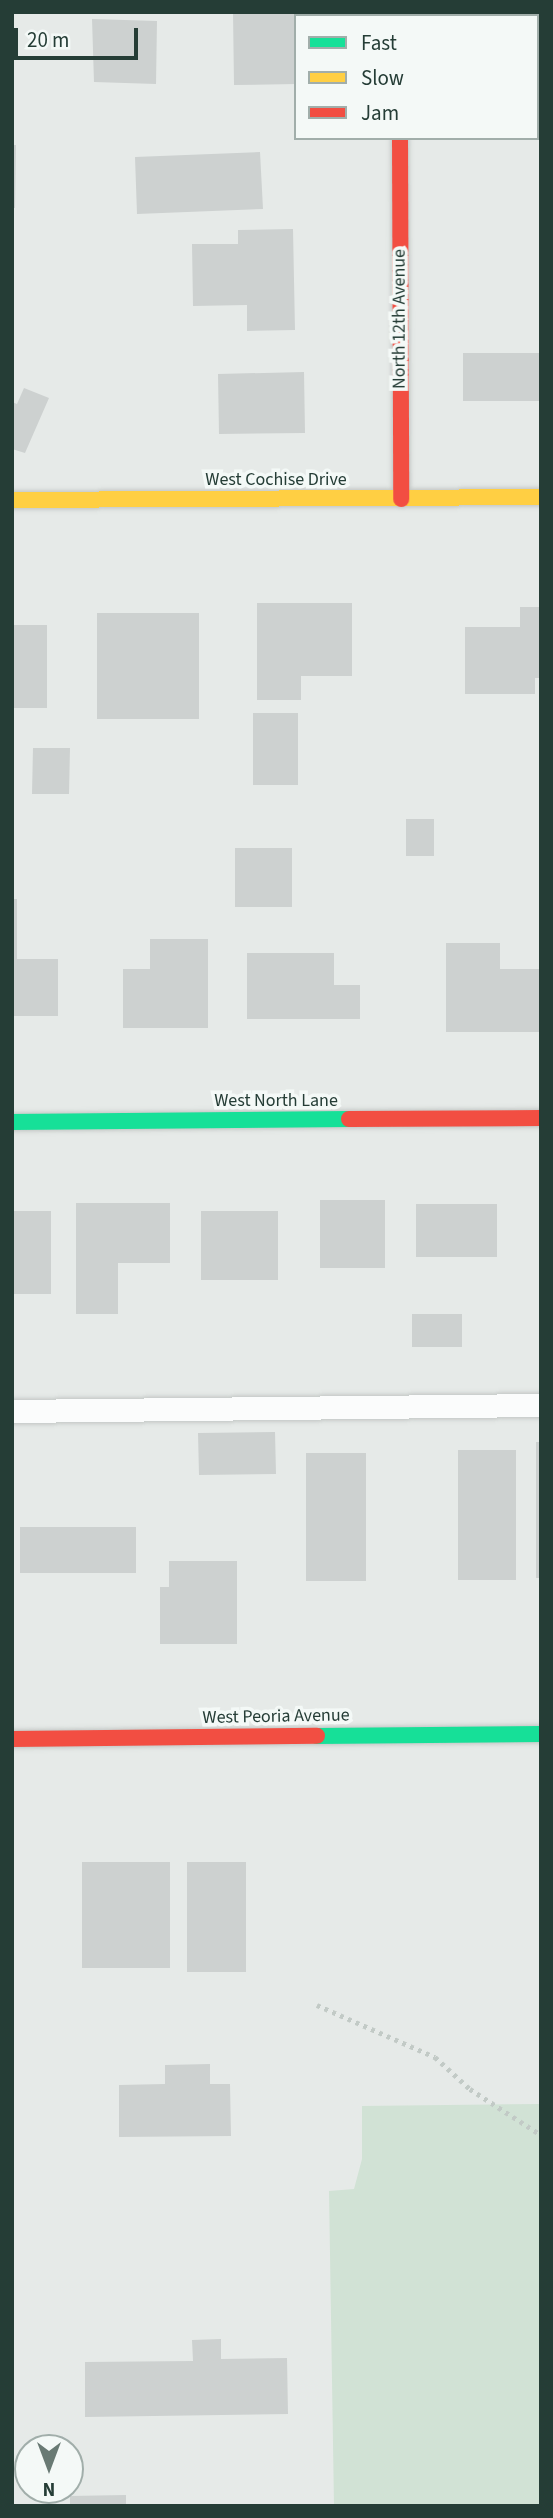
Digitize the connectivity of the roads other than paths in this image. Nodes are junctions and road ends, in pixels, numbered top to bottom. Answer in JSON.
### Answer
{"nodes":[{"id":1,"x":400,"y":140,"type":"edge"},
{"id":2,"x":541,"y":498,"type":"edge"},
{"id":3,"x":401,"y":499,"type":"junction"},
{"id":4,"x":12,"y":500,"type":"edge"},
{"id":5,"x":541,"y":1118,"type":"edge"},
{"id":6,"x":12,"y":1122,"type":"edge"},
{"id":7,"x":541,"y":1405,"type":"edge"},
{"id":8,"x":12,"y":1411,"type":"edge"},
{"id":9,"x":541,"y":1734,"type":"edge"},
{"id":10,"x":12,"y":1739,"type":"edge"}],
"edges":[{"from":1,"to":3,"type":"street","name":"North 12th Avenue"},
{"from":2,"to":3,"type":"street","name":"West Cochise Drive"},
{"from":3,"to":4,"type":"street","name":"West Cochise Drive"},
{"from":5,"to":6,"type":"street","name":"West North Lane"},
{"from":7,"to":8,"type":"lane"},
{"from":9,"to":10,"type":"street","name":"West Peoria Avenue"}]}
